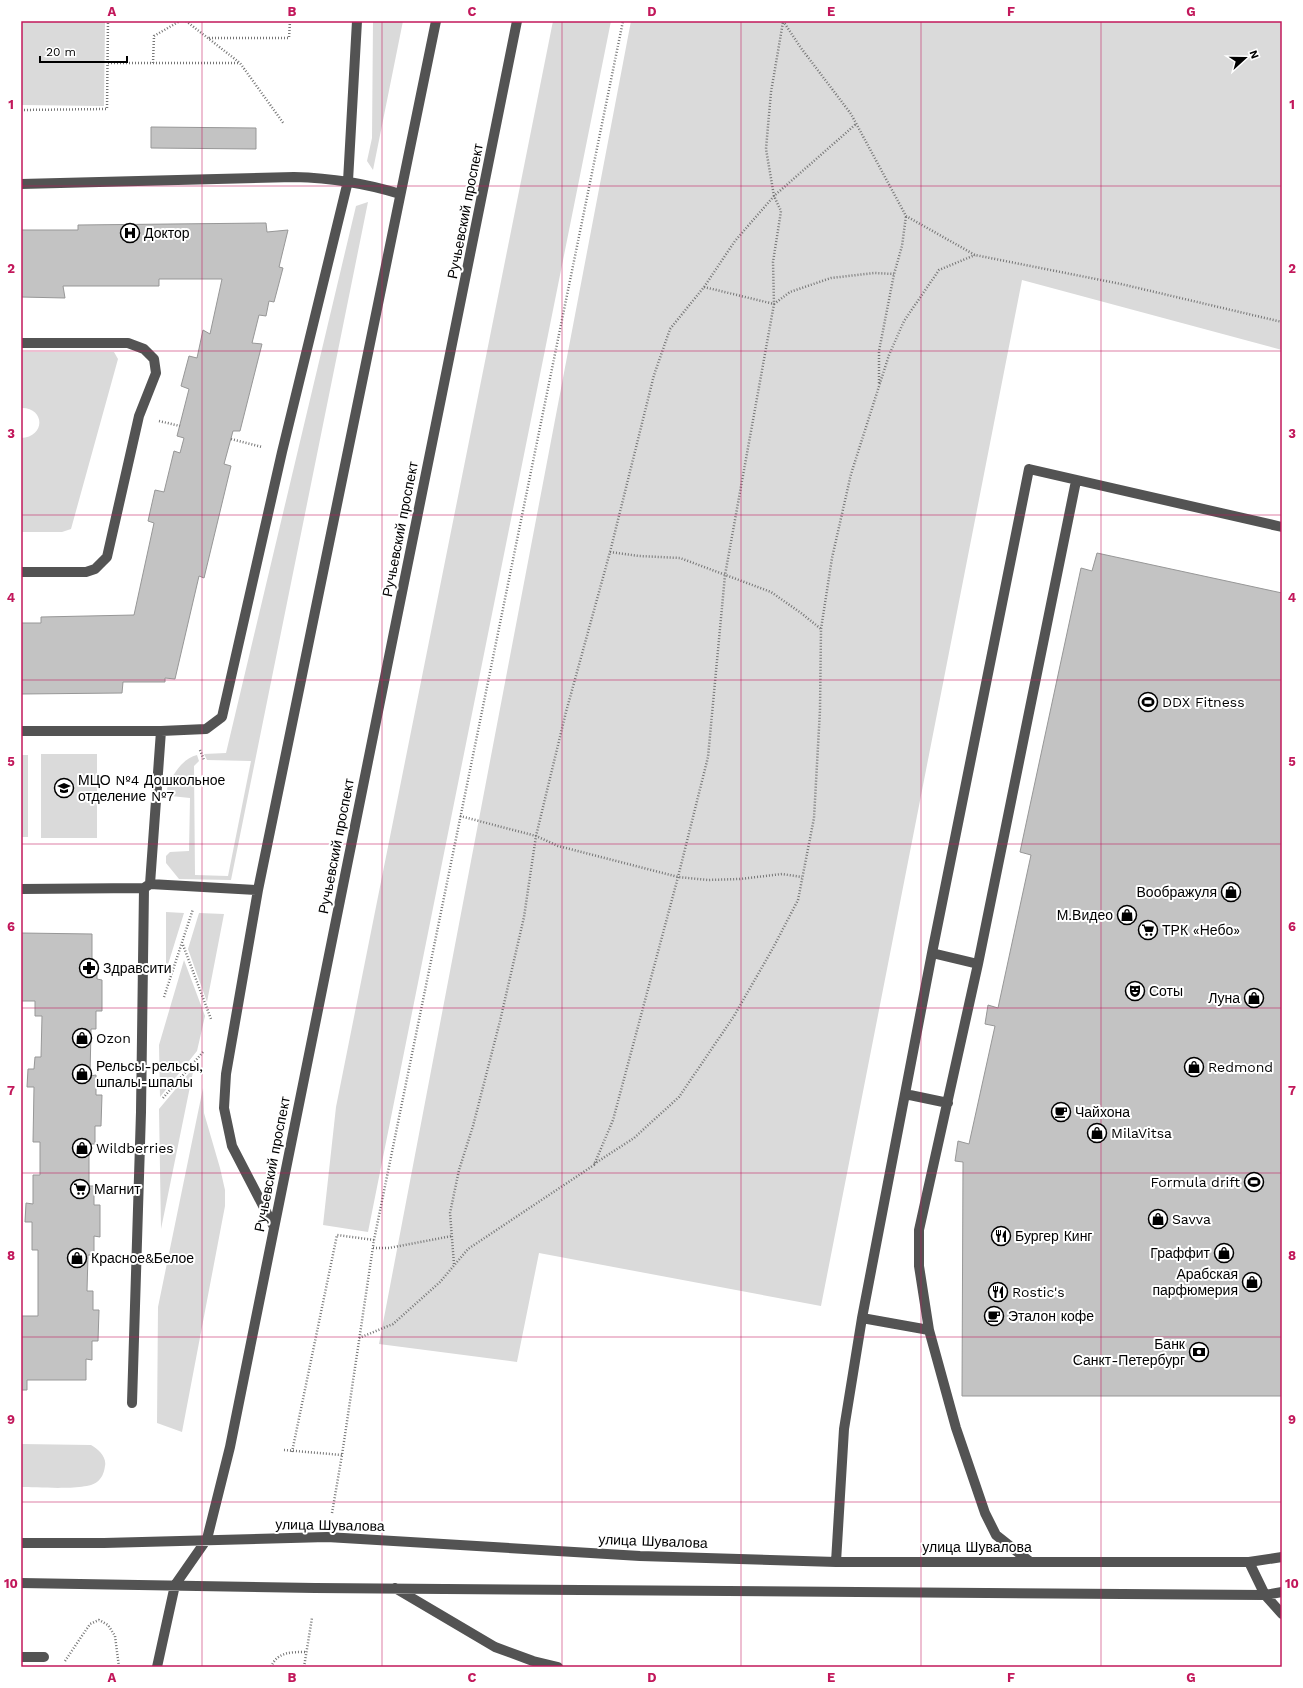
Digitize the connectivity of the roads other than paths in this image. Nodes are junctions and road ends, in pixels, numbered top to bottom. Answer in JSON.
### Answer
{"nodes":[{"id":1,"x":357,"y":21,"type":"edge"},
{"id":2,"x":436,"y":21,"type":"edge"},
{"id":3,"x":517,"y":21,"type":"edge"},
{"id":4,"x":348,"y":181,"type":"junction"},
{"id":5,"x":21,"y":184,"type":"edge"},
{"id":6,"x":400,"y":194,"type":"junction"},
{"id":7,"x":21,"y":343,"type":"edge"},
{"id":8,"x":1076,"y":481,"type":"junction"},
{"id":9,"x":1282,"y":527,"type":"edge"},
{"id":10,"x":21,"y":572,"type":"edge"},
{"id":11,"x":21,"y":731,"type":"edge"},
{"id":12,"x":161,"y":731,"type":"junction"},
{"id":13,"x":147,"y":886,"type":"junction"},
{"id":14,"x":21,"y":889,"type":"edge"},
{"id":15,"x":258,"y":890,"type":"junction"},
{"id":16,"x":932,"y":953,"type":"junction"},
{"id":17,"x":978,"y":964,"type":"junction"},
{"id":18,"x":905,"y":1094,"type":"junction"},
{"id":19,"x":948,"y":1103,"type":"junction"},
{"id":20,"x":274,"y":1227,"type":"junction"},
{"id":21,"x":862,"y":1318,"type":"junction"},
{"id":22,"x":928,"y":1330,"type":"junction"},
{"id":23,"x":132,"y":1404,"type":"dead end"},
{"id":24,"x":207,"y":1539,"type":"junction"},
{"id":25,"x":21,"y":1543,"type":"edge"},
{"id":26,"x":1282,"y":1557,"type":"edge"},
{"id":27,"x":1029,"y":1561,"type":"junction"},
{"id":28,"x":836,"y":1562,"type":"junction"},
{"id":29,"x":1249,"y":1562,"type":"junction"},
{"id":30,"x":21,"y":1583,"type":"edge"},
{"id":31,"x":175,"y":1585,"type":"junction"},
{"id":32,"x":394,"y":1588,"type":"junction"},
{"id":33,"x":1282,"y":1592,"type":"edge"},
{"id":34,"x":1265,"y":1595,"type":"junction"},
{"id":35,"x":1282,"y":1614,"type":"edge"},
{"id":36,"x":44,"y":1656,"type":"dead end"},
{"id":37,"x":21,"y":1657,"type":"edge"},
{"id":38,"x":157,"y":1667,"type":"edge"},
{"id":39,"x":558,"y":1667,"type":"edge"}],
"edges":[{"from":1,"to":4,"type":"street"},
{"from":2,"to":6,"type":"street"},
{"from":3,"to":20,"type":"street","name":"Ручьевский проспект"},
{"from":4,"to":5,"type":"street"},
{"from":4,"to":6,"type":"street"},
{"from":4,"to":12,"type":"street"},
{"from":6,"to":15,"type":"street"},
{"from":7,"to":10,"type":"street"},
{"from":8,"to":9,"type":"street"},
{"from":8,"to":16,"type":"street"},
{"from":8,"to":17,"type":"street"},
{"from":11,"to":12,"type":"street"},
{"from":12,"to":13,"type":"street"},
{"from":13,"to":14,"type":"street"},
{"from":13,"to":15,"type":"street"},
{"from":13,"to":23,"type":"street"},
{"from":15,"to":20,"type":"street"},
{"from":16,"to":17,"type":"street"},
{"from":16,"to":18,"type":"street"},
{"from":17,"to":19,"type":"street"},
{"from":18,"to":19,"type":"street"},
{"from":18,"to":21,"type":"street"},
{"from":19,"to":22,"type":"street"},
{"from":20,"to":24,"type":"street","name":"Ручьевский проспект"},
{"from":21,"to":22,"type":"street"},
{"from":21,"to":28,"type":"street"},
{"from":22,"to":27,"type":"street"},
{"from":24,"to":25,"type":"street","name":"улица Шувалова"},
{"from":24,"to":28,"type":"street","name":"улица Шувалова"},
{"from":24,"to":31,"type":"street","name":"Ручьевский проспект"},
{"from":26,"to":29,"type":"street","name":"улица Шувалова"},
{"from":27,"to":28,"type":"street","name":"улица Шувалова"},
{"from":27,"to":29,"type":"street","name":"улица Шувалова"},
{"from":29,"to":34,"type":"street"},
{"from":30,"to":31,"type":"street"},
{"from":31,"to":32,"type":"street"},
{"from":31,"to":38,"type":"street","name":"Ручьевский проспект"},
{"from":32,"to":34,"type":"street"},
{"from":32,"to":39,"type":"street"},
{"from":33,"to":34,"type":"street"},
{"from":34,"to":35,"type":"street"},
{"from":36,"to":37,"type":"street"}]}
